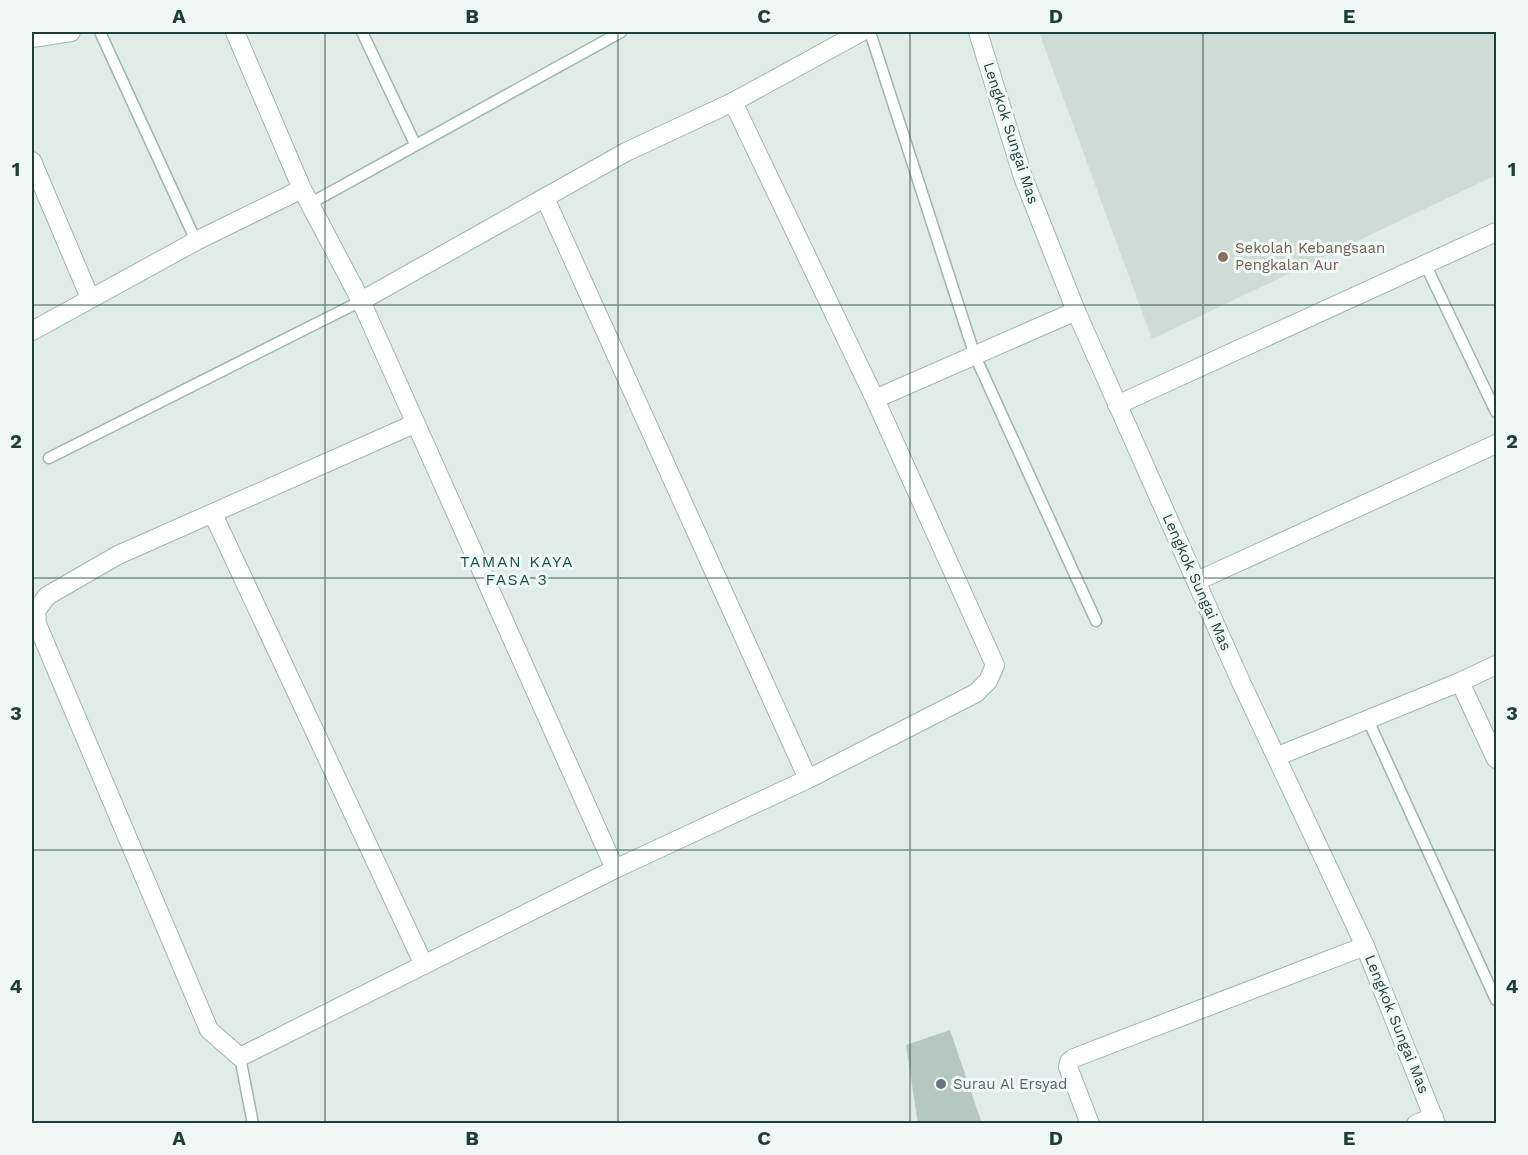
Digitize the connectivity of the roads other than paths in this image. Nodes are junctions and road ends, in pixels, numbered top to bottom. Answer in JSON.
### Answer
{"nodes":[{"id":1,"x":70,"y":32,"type":"edge"},
{"id":2,"x":100,"y":32,"type":"edge"},
{"id":3,"x":235,"y":32,"type":"edge"},
{"id":4,"x":362,"y":32,"type":"edge"},
{"id":5,"x":621,"y":32,"type":"edge"},
{"id":6,"x":861,"y":32,"type":"edge"},
{"id":7,"x":870,"y":32,"type":"edge"},
{"id":8,"x":978,"y":32,"type":"edge"},
{"id":9,"x":32,"y":38,"type":"edge"},
{"id":10,"x":733,"y":102,"type":"junction"},
{"id":11,"x":415,"y":144,"type":"junction"},
{"id":12,"x":32,"y":161,"type":"edge"},
{"id":13,"x":307,"y":196,"type":"junction"},
{"id":14,"x":546,"y":198,"type":"junction"},
{"id":15,"x":1497,"y":232,"type":"edge"},
{"id":16,"x":196,"y":241,"type":"junction"},
{"id":17,"x":1426,"y":266,"type":"junction"},
{"id":18,"x":90,"y":298,"type":"junction"},
{"id":19,"x":361,"y":301,"type":"junction"},
{"id":20,"x":1076,"y":311,"type":"junction"},
{"id":21,"x":32,"y":331,"type":"edge"},
{"id":22,"x":975,"y":356,"type":"junction"},
{"id":23,"x":875,"y":399,"type":"junction"},
{"id":24,"x":1117,"y":405,"type":"junction"},
{"id":25,"x":1497,"y":412,"type":"edge"},
{"id":26,"x":414,"y":424,"type":"junction"},
{"id":27,"x":1497,"y":444,"type":"edge"},
{"id":28,"x":49,"y":458,"type":"dead end"},
{"id":29,"x":213,"y":514,"type":"junction"},
{"id":30,"x":1197,"y":581,"type":"junction"},
{"id":31,"x":1096,"y":621,"type":"dead end"},
{"id":32,"x":1497,"y":665,"type":"edge"},
{"id":33,"x":1460,"y":682,"type":"junction"},
{"id":34,"x":1368,"y":720,"type":"junction"},
{"id":35,"x":1278,"y":756,"type":"junction"},
{"id":36,"x":1497,"y":759,"type":"edge"},
{"id":37,"x":808,"y":779,"type":"junction"},
{"id":38,"x":615,"y":869,"type":"junction"},
{"id":39,"x":1365,"y":946,"type":"junction"},
{"id":40,"x":424,"y":965,"type":"junction"},
{"id":41,"x":1497,"y":1000,"type":"edge"},
{"id":42,"x":240,"y":1057,"type":"junction"},
{"id":43,"x":1435,"y":1120,"type":"edge"},
{"id":44,"x":254,"y":1124,"type":"edge"},
{"id":45,"x":1090,"y":1124,"type":"edge"},
{"id":46,"x":1416,"y":1124,"type":"edge"}],
"edges":[{"from":1,"to":9,"type":"street"},
{"from":2,"to":16,"type":"lane"},
{"from":3,"to":13,"type":"street"},
{"from":4,"to":11,"type":"lane"},
{"from":5,"to":11,"type":"lane"},
{"from":6,"to":10,"type":"street"},
{"from":7,"to":22,"type":"lane"},
{"from":8,"to":20,"type":"street","name":"Lengkok Sungai Mas"},
{"from":10,"to":14,"type":"street"},
{"from":10,"to":23,"type":"street"},
{"from":11,"to":13,"type":"lane"},
{"from":12,"to":18,"type":"street"},
{"from":13,"to":16,"type":"street"},
{"from":13,"to":19,"type":"street"},
{"from":14,"to":19,"type":"street"},
{"from":14,"to":37,"type":"street"},
{"from":15,"to":17,"type":"street"},
{"from":16,"to":18,"type":"street"},
{"from":17,"to":24,"type":"street"},
{"from":17,"to":25,"type":"lane"},
{"from":18,"to":21,"type":"street"},
{"from":19,"to":26,"type":"street"},
{"from":19,"to":28,"type":"lane"},
{"from":20,"to":22,"type":"street"},
{"from":20,"to":24,"type":"street","name":"Lengkok Sungai Mas"},
{"from":22,"to":23,"type":"street"},
{"from":22,"to":31,"type":"lane"},
{"from":23,"to":37,"type":"street"},
{"from":24,"to":30,"type":"street","name":"Lengkok Sungai Mas"},
{"from":26,"to":29,"type":"street"},
{"from":26,"to":38,"type":"street"},
{"from":27,"to":30,"type":"street"},
{"from":29,"to":40,"type":"street"},
{"from":29,"to":42,"type":"street"},
{"from":30,"to":35,"type":"street","name":"Lengkok Sungai Mas"},
{"from":32,"to":33,"type":"street"},
{"from":33,"to":34,"type":"street"},
{"from":33,"to":36,"type":"street"},
{"from":34,"to":35,"type":"street"},
{"from":34,"to":41,"type":"lane"},
{"from":35,"to":39,"type":"street","name":"Lengkok Sungai Mas"},
{"from":37,"to":38,"type":"street"},
{"from":38,"to":40,"type":"street"},
{"from":39,"to":43,"type":"street","name":"Lengkok Sungai Mas"},
{"from":39,"to":45,"type":"street"},
{"from":40,"to":42,"type":"street"},
{"from":42,"to":44,"type":"lane"},
{"from":43,"to":46,"type":"street"}]}
